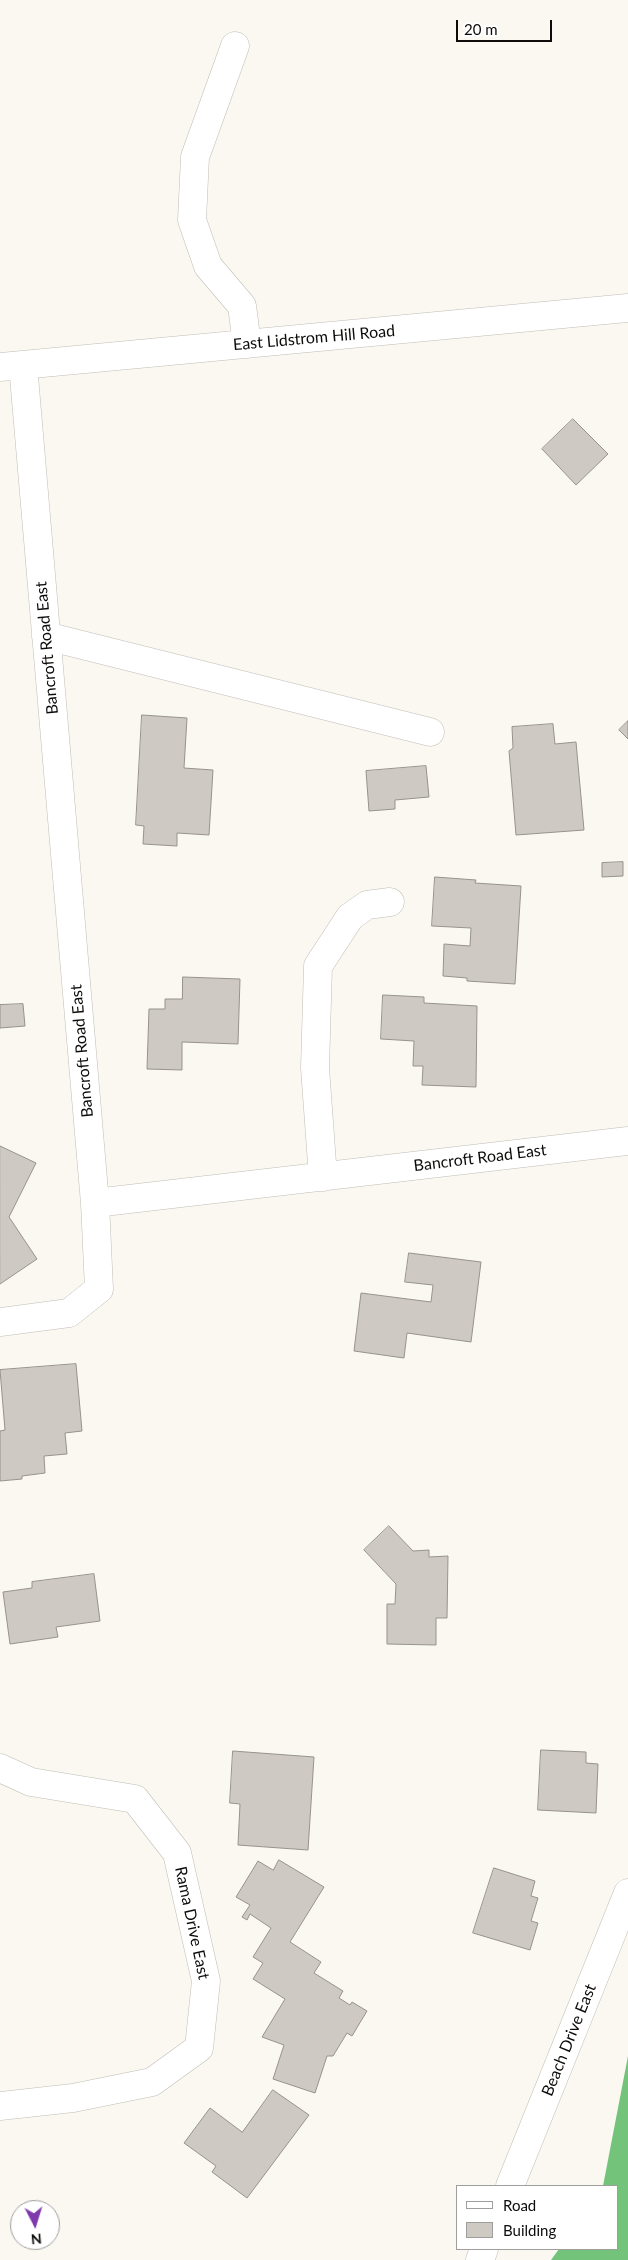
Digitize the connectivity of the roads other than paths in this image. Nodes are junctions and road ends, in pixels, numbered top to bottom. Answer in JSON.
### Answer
{"nodes":[{"id":1,"x":235,"y":46,"type":"dead end"},
{"id":2,"x":628,"y":308,"type":"edge"},
{"id":3,"x":247,"y":344,"type":"junction"},
{"id":4,"x":12,"y":366,"type":"edge"},
{"id":5,"x":46,"y":636,"type":"junction"},
{"id":6,"x":430,"y":732,"type":"dead end"},
{"id":7,"x":390,"y":902,"type":"dead end"},
{"id":8,"x":628,"y":1141,"type":"edge"},
{"id":9,"x":323,"y":1177,"type":"junction"},
{"id":10,"x":95,"y":1203,"type":"junction"},
{"id":11,"x":0,"y":1322,"type":"edge"},
{"id":12,"x":0,"y":1768,"type":"edge"},
{"id":13,"x":628,"y":1893,"type":"edge"},
{"id":14,"x":0,"y":2106,"type":"edge"},
{"id":15,"x":510,"y":2185,"type":"edge"}],
"edges":[{"from":1,"to":3,"type":"street"},
{"from":2,"to":3,"type":"street","name":"East Lidstrom Hill Road"},
{"from":3,"to":4,"type":"street","name":"East Lidstrom Hill Road"},
{"from":4,"to":5,"type":"street","name":"Bancroft Road East"},
{"from":5,"to":6,"type":"street"},
{"from":5,"to":10,"type":"street","name":"Bancroft Road East"},
{"from":7,"to":9,"type":"street"},
{"from":8,"to":9,"type":"street","name":"Bancroft Road East"},
{"from":9,"to":10,"type":"street","name":"Bancroft Road East"},
{"from":10,"to":11,"type":"street"},
{"from":12,"to":14,"type":"street","name":"Rama Drive East"},
{"from":13,"to":15,"type":"street","name":"Beach Drive East"}]}
